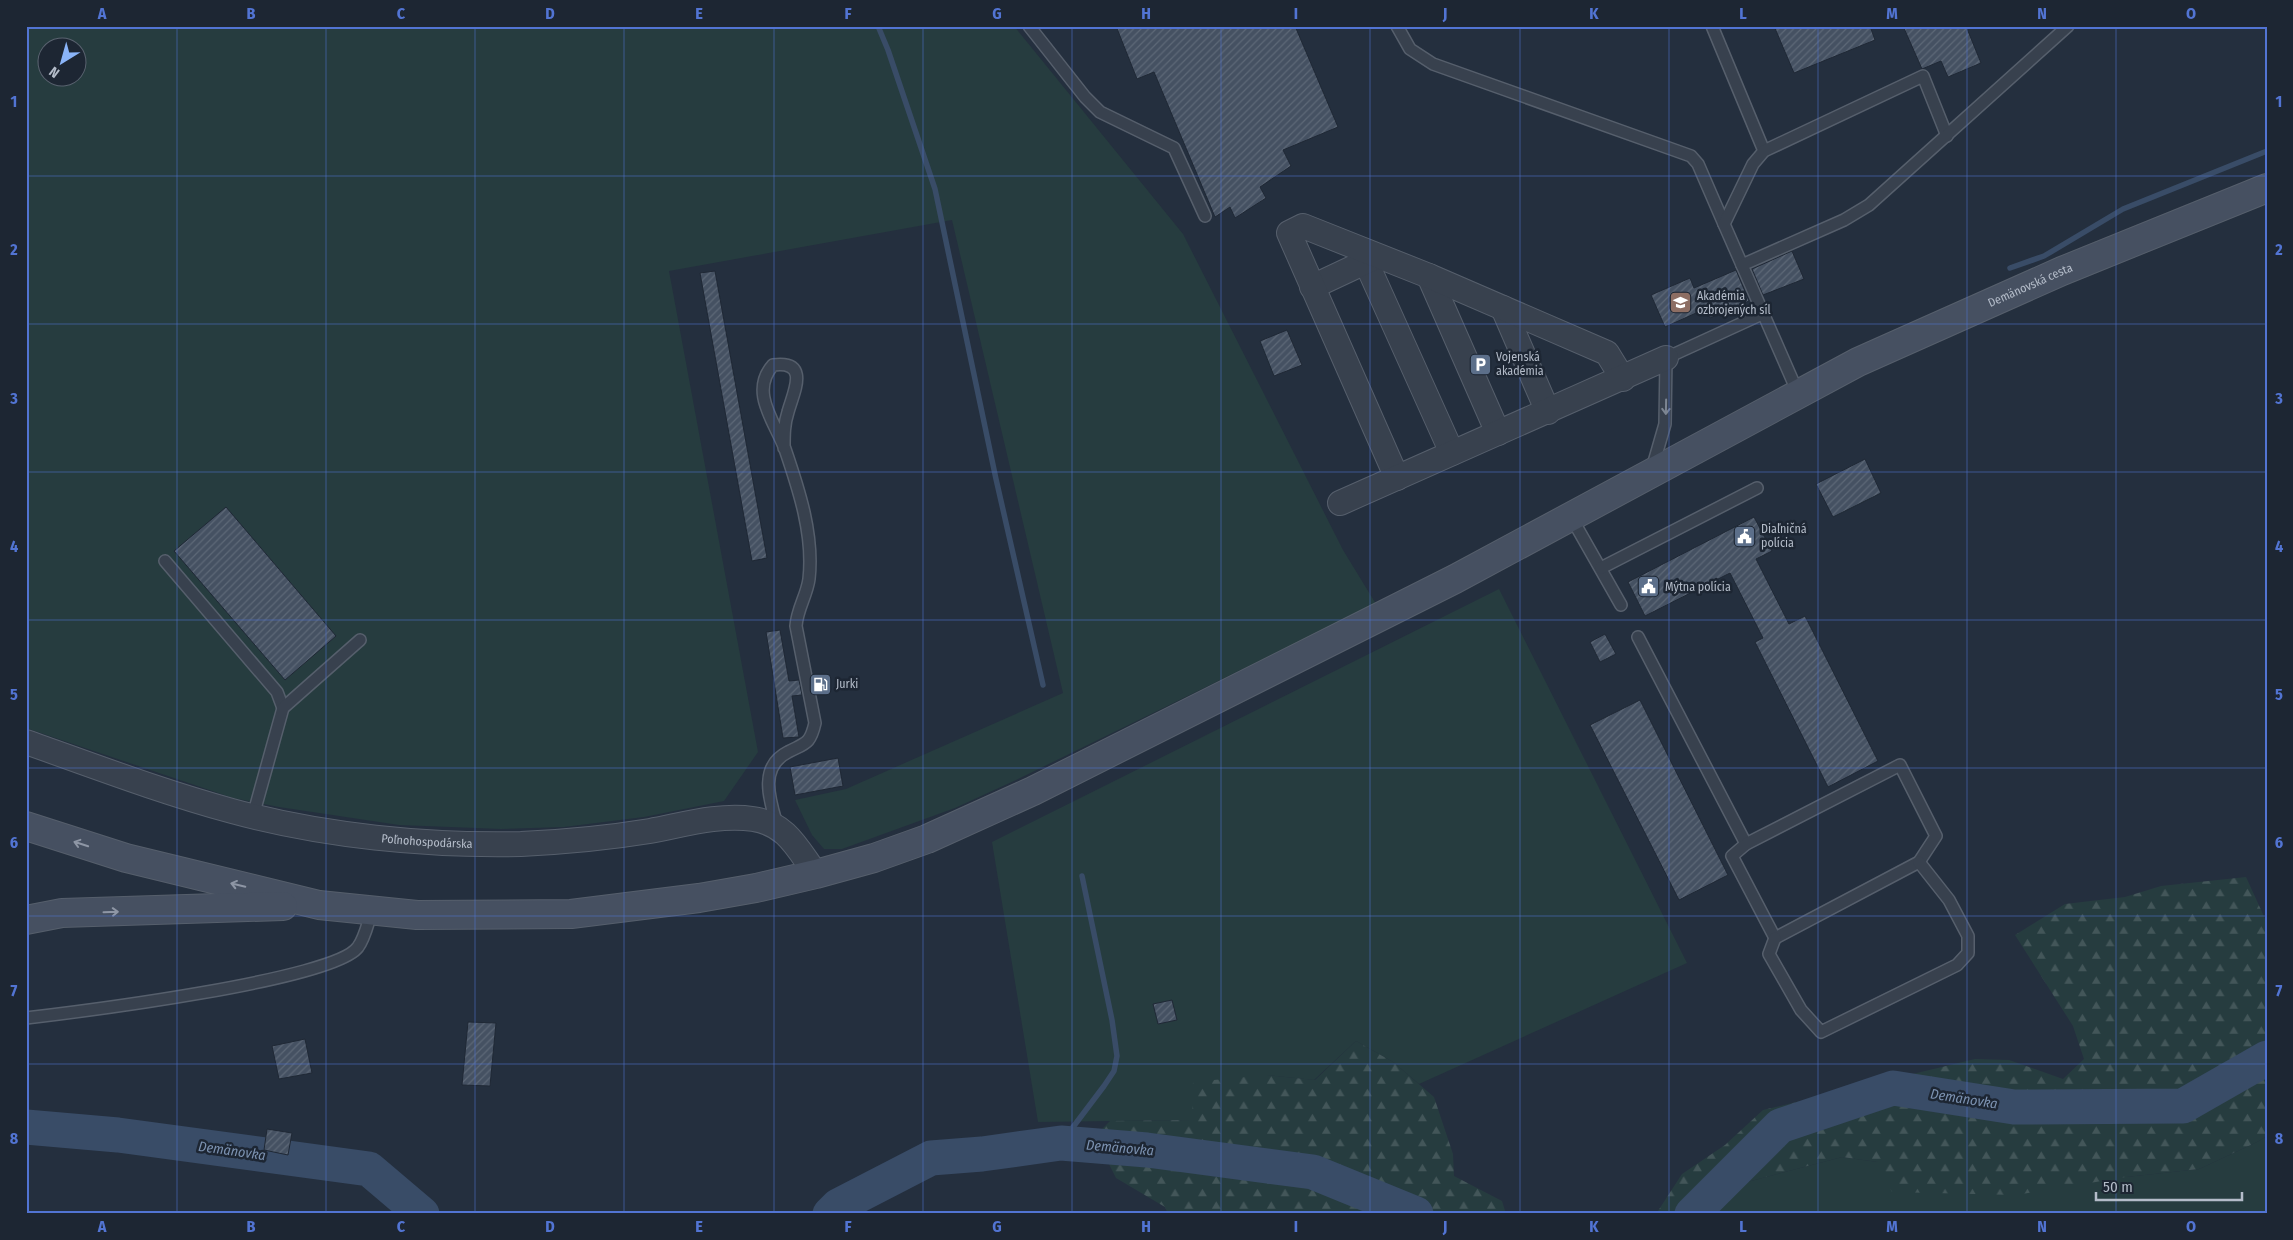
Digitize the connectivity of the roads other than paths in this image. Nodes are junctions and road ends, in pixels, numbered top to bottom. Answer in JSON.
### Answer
{"nodes":[{"id":1,"x":1029,"y":26,"type":"edge"},
{"id":2,"x":1397,"y":26,"type":"edge"},
{"id":3,"x":1712,"y":26,"type":"edge"},
{"id":4,"x":2068,"y":26,"type":"edge"},
{"id":5,"x":1947,"y":136,"type":"junction"},
{"id":6,"x":1764,"y":151,"type":"junction"},
{"id":7,"x":2267,"y":188,"type":"edge"},
{"id":8,"x":1205,"y":216,"type":"dead end"},
{"id":9,"x":1724,"y":224,"type":"junction"},
{"id":10,"x":1371,"y":259,"type":"junction"},
{"id":11,"x":1742,"y":265,"type":"junction"},
{"id":12,"x":1429,"y":276,"type":"junction"},
{"id":13,"x":1312,"y":287,"type":"junction"},
{"id":14,"x":1503,"y":308,"type":"junction"},
{"id":15,"x":1762,"y":314,"type":"junction"},
{"id":16,"x":1666,"y":358,"type":"junction"},
{"id":17,"x":1623,"y":379,"type":"junction"},
{"id":18,"x":1798,"y":393,"type":"junction"},
{"id":19,"x":1548,"y":412,"type":"junction"},
{"id":20,"x":1498,"y":433,"type":"junction"},
{"id":21,"x":784,"y":448,"type":"junction"},
{"id":22,"x":1452,"y":453,"type":"junction"},
{"id":23,"x":1650,"y":473,"type":"junction"},
{"id":24,"x":1396,"y":478,"type":"junction"},
{"id":25,"x":1756,"y":488,"type":"dead end"},
{"id":26,"x":1340,"y":503,"type":"dead end"},
{"id":27,"x":1572,"y":517,"type":"junction"},
{"id":28,"x":165,"y":561,"type":"dead end"},
{"id":29,"x":1601,"y":568,"type":"junction"},
{"id":30,"x":1621,"y":605,"type":"dead end"},
{"id":31,"x":1638,"y":637,"type":"dead end"},
{"id":32,"x":360,"y":640,"type":"dead end"},
{"id":33,"x":283,"y":708,"type":"junction"},
{"id":34,"x":26,"y":742,"type":"edge"},
{"id":35,"x":253,"y":816,"type":"junction"},
{"id":36,"x":777,"y":825,"type":"junction"},
{"id":37,"x":26,"y":826,"type":"edge"},
{"id":38,"x":1746,"y":844,"type":"junction"},
{"id":39,"x":1918,"y":862,"type":"junction"},
{"id":40,"x":816,"y":874,"type":"junction"},
{"id":41,"x":320,"y":905,"type":"junction"},
{"id":42,"x":372,"y":912,"type":"junction"},
{"id":43,"x":26,"y":920,"type":"edge"},
{"id":44,"x":1775,"y":938,"type":"junction"},
{"id":45,"x":26,"y":1018,"type":"edge"}],
"edges":[{"from":1,"to":8,"type":"lane"},
{"from":2,"to":9,"type":"lane"},
{"from":3,"to":6,"type":"lane"},
{"from":4,"to":5,"type":"lane"},
{"from":5,"to":6,"type":"lane"},
{"from":5,"to":11,"type":"lane"},
{"from":6,"to":9,"type":"lane"},
{"from":7,"to":18,"type":"main road","name":"Demänovská cesta"},
{"from":9,"to":11,"type":"lane"},
{"from":10,"to":12,"type":"street"},
{"from":10,"to":13,"type":"street"},
{"from":10,"to":13,"type":"street"},
{"from":10,"to":22,"type":"street"},
{"from":11,"to":15,"type":"lane"},
{"from":12,"to":14,"type":"street"},
{"from":12,"to":20,"type":"street"},
{"from":13,"to":24,"type":"street"},
{"from":14,"to":17,"type":"street"},
{"from":14,"to":19,"type":"street"},
{"from":15,"to":16,"type":"lane"},
{"from":15,"to":18,"type":"lane"},
{"from":16,"to":17,"type":"street"},
{"from":16,"to":23,"type":"lane","one_way":true},
{"from":17,"to":19,"type":"street"},
{"from":18,"to":23,"type":"main road","name":"Demänovská cesta"},
{"from":19,"to":20,"type":"street"},
{"from":20,"to":22,"type":"street"},
{"from":21,"to":21,"type":"lane"},
{"from":21,"to":36,"type":"lane"},
{"from":22,"to":24,"type":"street"},
{"from":23,"to":27,"type":"main road","name":"Demänovská cesta"},
{"from":24,"to":26,"type":"street"},
{"from":25,"to":29,"type":"lane"},
{"from":27,"to":29,"type":"lane"},
{"from":27,"to":40,"type":"main road","name":"Demänovská cesta"},
{"from":28,"to":33,"type":"lane"},
{"from":29,"to":30,"type":"lane"},
{"from":31,"to":38,"type":"lane"},
{"from":32,"to":33,"type":"lane"},
{"from":33,"to":35,"type":"lane"},
{"from":34,"to":35,"type":"street","name":"Poľnohospodárska"},
{"from":35,"to":36,"type":"street","name":"Poľnohospodárska"},
{"from":36,"to":40,"type":"street"},
{"from":41,"to":37,"type":"main road","one_way":true},
{"from":38,"to":39,"type":"lane"},
{"from":38,"to":44,"type":"lane"},
{"from":39,"to":44,"type":"lane"},
{"from":39,"to":44,"type":"lane"},
{"from":40,"to":42,"type":"main road","name":"Demänovská cesta"},
{"from":41,"to":42,"type":"main road","name":"Demänovská cesta"},
{"from":43,"to":41,"type":"main road","one_way":true},
{"from":42,"to":45,"type":"lane"}]}
